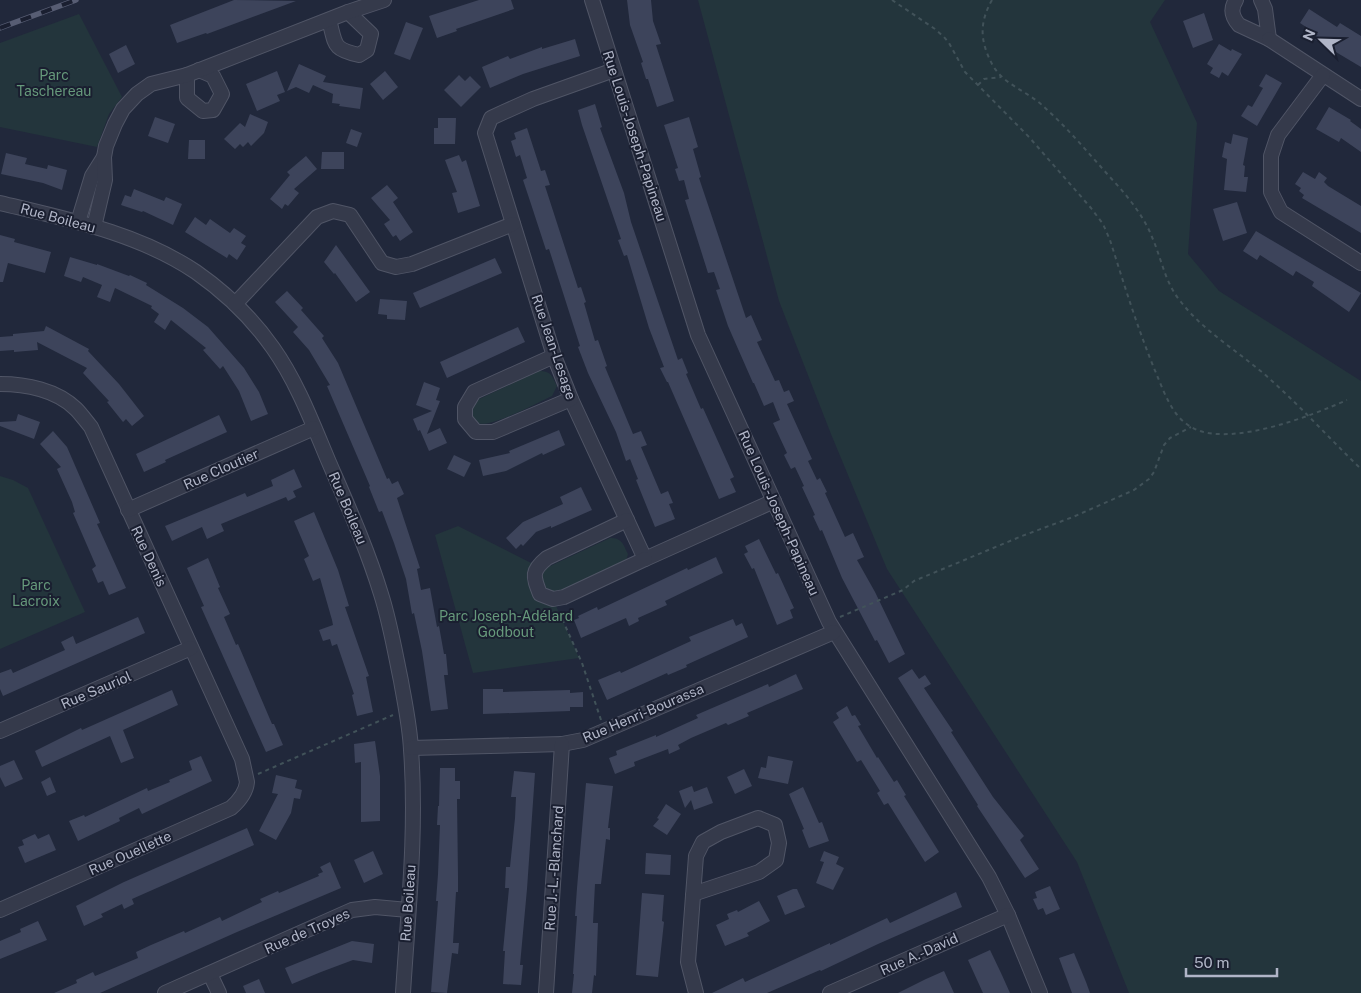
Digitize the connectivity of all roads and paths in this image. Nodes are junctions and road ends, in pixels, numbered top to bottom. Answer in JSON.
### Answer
{"nodes":[{"id":1,"x":384,"y":0,"type":"edge"},
{"id":2,"x":592,"y":0,"type":"edge"},
{"id":3,"x":892,"y":0,"type":"edge"},
{"id":4,"x":992,"y":0,"type":"edge"},
{"id":5,"x":1236,"y":0,"type":"edge"},
{"id":6,"x":1261,"y":0,"type":"edge"},
{"id":7,"x":348,"y":12,"type":"junction"},
{"id":8,"x":329,"y":20,"type":"junction"},
{"id":9,"x":1269,"y":39,"type":"junction"},
{"id":10,"x":614,"y":70,"type":"junction"},
{"id":11,"x":1323,"y":75,"type":"junction"},
{"id":12,"x":1001,"y":76,"type":"junction"},
{"id":13,"x":978,"y":85,"type":"junction"},
{"id":14,"x":1361,"y":99,"type":"edge"},
{"id":15,"x":104,"y":157,"type":"junction"},
{"id":16,"x":0,"y":203,"type":"edge"},
{"id":17,"x":78,"y":222,"type":"junction"},
{"id":18,"x":513,"y":224,"type":"junction"},
{"id":19,"x":94,"y":227,"type":"junction"},
{"id":20,"x":1361,"y":263,"type":"edge"},
{"id":21,"x":236,"y":304,"type":"junction"},
{"id":22,"x":554,"y":356,"type":"junction"},
{"id":23,"x":0,"y":384,"type":"edge"},
{"id":24,"x":571,"y":399,"type":"junction"},
{"id":25,"x":1347,"y":400,"type":"dead end"},
{"id":26,"x":1308,"y":417,"type":"junction"},
{"id":27,"x":1191,"y":427,"type":"junction"},
{"id":28,"x":314,"y":428,"type":"junction"},
{"id":29,"x":1361,"y":469,"type":"edge"},
{"id":30,"x":774,"y":501,"type":"junction"},
{"id":31,"x":128,"y":510,"type":"junction"},
{"id":32,"x":626,"y":520,"type":"junction"},
{"id":33,"x":645,"y":560,"type":"junction"},
{"id":34,"x":553,"y":599,"type":"junction"},
{"id":35,"x":841,"y":617,"type":"dead end"},
{"id":36,"x":834,"y":632,"type":"junction"},
{"id":37,"x":191,"y":648,"type":"junction"},
{"id":38,"x":397,"y":713,"type":"dead end"},
{"id":39,"x":0,"y":731,"type":"edge"},
{"id":40,"x":604,"y":731,"type":"junction"},
{"id":41,"x":562,"y":744,"type":"junction"},
{"id":42,"x":411,"y":748,"type":"junction"},
{"id":43,"x":252,"y":779,"type":"junction"},
{"id":44,"x":693,"y":894,"type":"junction"},
{"id":45,"x":0,"y":910,"type":"edge"},
{"id":46,"x":408,"y":910,"type":"junction"},
{"id":47,"x":1008,"y":915,"type":"junction"},
{"id":48,"x":210,"y":974,"type":"junction"},
{"id":49,"x":165,"y":993,"type":"edge"},
{"id":50,"x":218,"y":993,"type":"edge"},
{"id":51,"x":402,"y":993,"type":"edge"},
{"id":52,"x":546,"y":993,"type":"edge"},
{"id":53,"x":696,"y":993,"type":"edge"},
{"id":54,"x":830,"y":993,"type":"edge"},
{"id":55,"x":1040,"y":993,"type":"edge"}],
"edges":[{"from":1,"to":7,"type":"street"},
{"from":2,"to":10,"type":"street","name":"Rue Louis-Joseph-Papineau"},
{"from":3,"to":13,"type":"path"},
{"from":4,"to":12,"type":"path"},
{"from":5,"to":9,"type":"street"},
{"from":6,"to":9,"type":"street"},
{"from":7,"to":8,"type":"street"},
{"from":7,"to":8,"type":"street"},
{"from":8,"to":15,"type":"street"},
{"from":9,"to":11,"type":"street"},
{"from":10,"to":18,"type":"street","name":"Rue Jean-Lesage"},
{"from":10,"to":30,"type":"street","name":"Rue Louis-Joseph-Papineau"},
{"from":11,"to":14,"type":"street"},
{"from":11,"to":20,"type":"street"},
{"from":12,"to":13,"type":"path"},
{"from":12,"to":26,"type":"path"},
{"from":13,"to":27,"type":"path"},
{"from":15,"to":17,"type":"street"},
{"from":15,"to":19,"type":"street"},
{"from":16,"to":17,"type":"street","name":"Rue Boileau"},
{"from":17,"to":19,"type":"street","name":"Rue Boileau"},
{"from":18,"to":21,"type":"street"},
{"from":18,"to":22,"type":"street","name":"Rue Jean-Lesage"},
{"from":19,"to":21,"type":"street","name":"Rue Boileau"},
{"from":21,"to":28,"type":"street","name":"Rue Boileau"},
{"from":22,"to":24,"type":"street","name":"Rue Jean-Lesage"},
{"from":22,"to":24,"type":"street"},
{"from":23,"to":31,"type":"street","name":"Rue Denis"},
{"from":24,"to":32,"type":"street","name":"Rue Jean-Lesage"},
{"from":25,"to":26,"type":"path"},
{"from":26,"to":27,"type":"path"},
{"from":26,"to":29,"type":"path"},
{"from":27,"to":35,"type":"path"},
{"from":28,"to":31,"type":"street","name":"Rue Cloutier"},
{"from":28,"to":42,"type":"street","name":"Rue Boileau"},
{"from":30,"to":33,"type":"street"},
{"from":30,"to":36,"type":"street","name":"Rue Louis-Joseph-Papineau"},
{"from":31,"to":37,"type":"street","name":"Rue Denis"},
{"from":32,"to":33,"type":"street","name":"Rue Jean-Lesage"},
{"from":32,"to":34,"type":"street"},
{"from":33,"to":34,"type":"street"},
{"from":34,"to":40,"type":"path"},
{"from":36,"to":40,"type":"street","name":"Rue Henri-Bourassa"},
{"from":36,"to":47,"type":"street","name":"Rue Louis-Joseph-Papineau"},
{"from":37,"to":39,"type":"street","name":"Rue Sauriol"},
{"from":37,"to":43,"type":"street","name":"Rue Denis"},
{"from":38,"to":43,"type":"path"},
{"from":40,"to":41,"type":"street","name":"Rue Henri-Bourassa"},
{"from":41,"to":42,"type":"street","name":"Rue Henri-Bourassa"},
{"from":41,"to":52,"type":"street","name":"Rue J.-L.-Blanchard"},
{"from":42,"to":46,"type":"street","name":"Rue Boileau"},
{"from":43,"to":45,"type":"street","name":"Rue Ouellette"},
{"from":44,"to":44,"type":"street"},
{"from":44,"to":53,"type":"street"},
{"from":46,"to":48,"type":"street","name":"Rue de Troyes"},
{"from":46,"to":51,"type":"street","name":"Rue Boileau"},
{"from":47,"to":54,"type":"street","name":"Rue A.-David"},
{"from":47,"to":55,"type":"street","name":"Rue Louis-Joseph-Papineau"},
{"from":48,"to":49,"type":"street","name":"Rue de Troyes"},
{"from":48,"to":50,"type":"street"}]}
